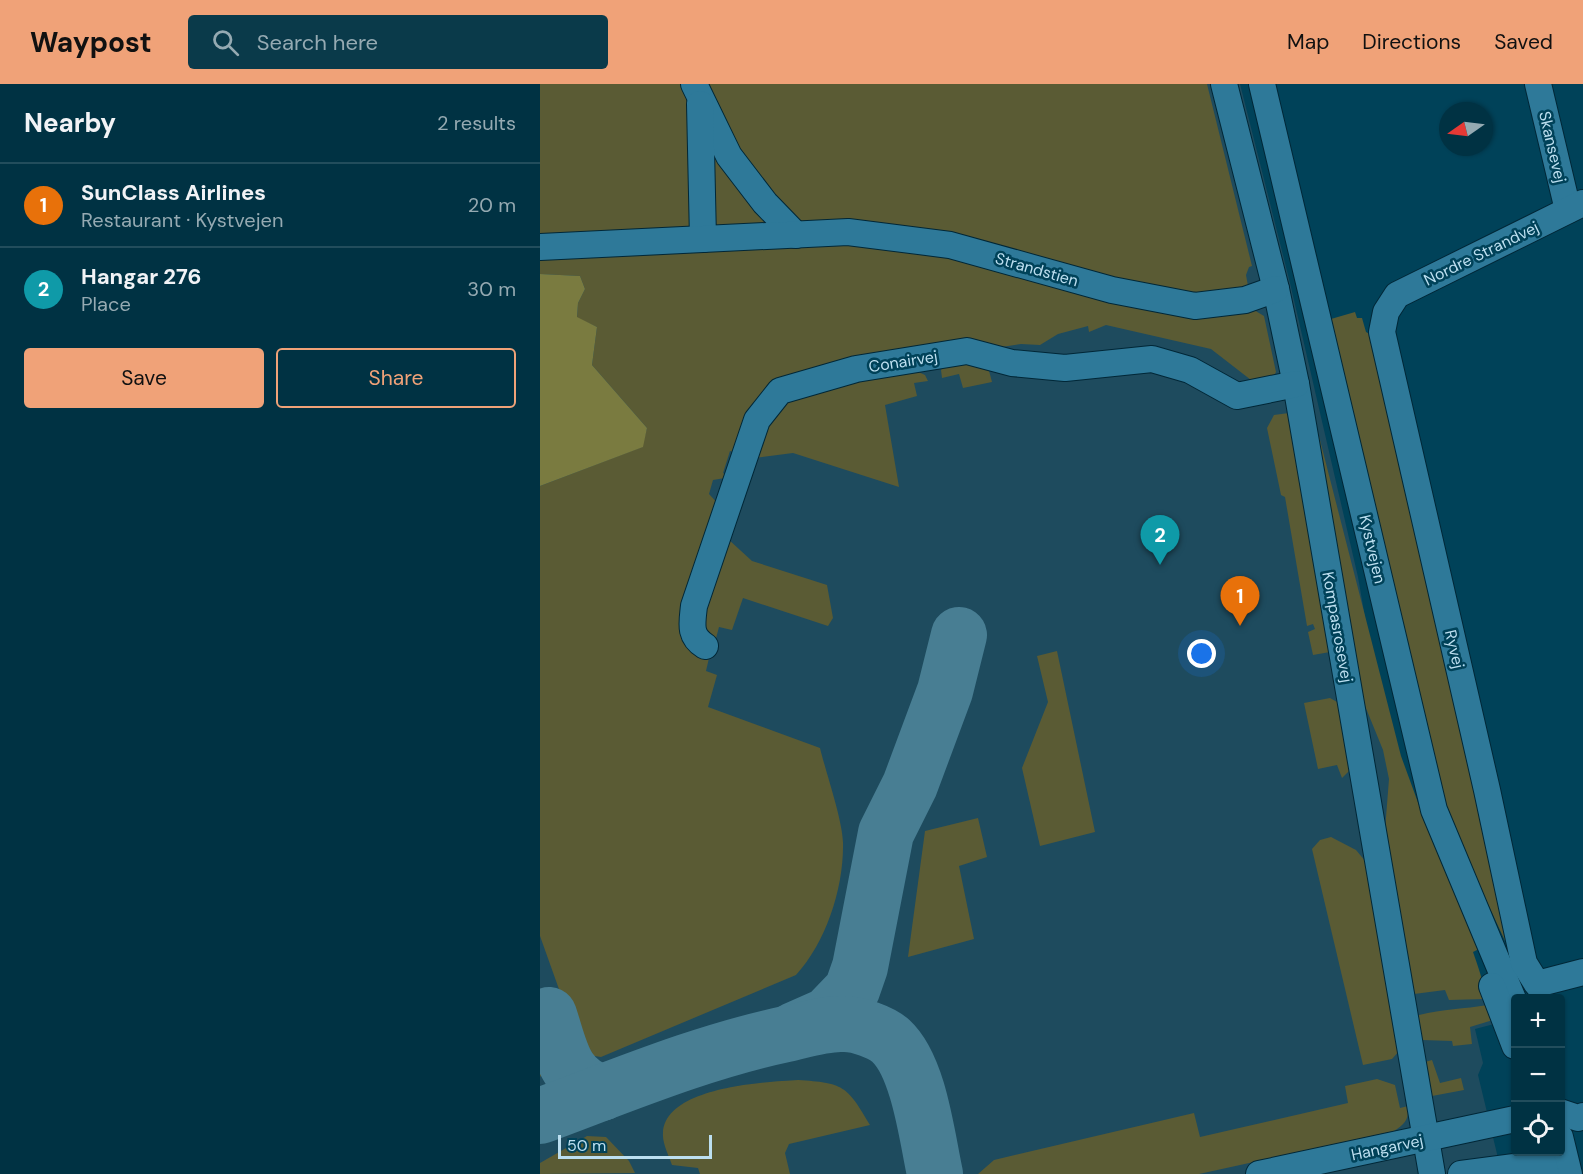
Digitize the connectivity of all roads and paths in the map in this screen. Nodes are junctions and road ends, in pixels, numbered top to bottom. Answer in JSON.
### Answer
{"nodes":[{"id":1,"x":1224,"y":84,"type":"edge"},
{"id":2,"x":1262,"y":84,"type":"edge"},
{"id":3,"x":1538,"y":84,"type":"edge"},
{"id":4,"x":697,"y":90,"type":"edge"},
{"id":5,"x":1576,"y":206,"type":"edge"},
{"id":6,"x":796,"y":235,"type":"junction"},
{"id":7,"x":703,"y":239,"type":"junction"},
{"id":8,"x":540,"y":247,"type":"edge"},
{"id":9,"x":1276,"y":289,"type":"junction"},
{"id":10,"x":1386,"y":312,"type":"joint"},
{"id":11,"x":1296,"y":384,"type":"junction"},
{"id":12,"x":705,"y":646,"type":"dead end"},
{"id":13,"x":1492,"y":946,"type":"junction"},
{"id":14,"x":1583,"y":972,"type":"edge"},
{"id":15,"x":1511,"y":994,"type":"edge"},
{"id":16,"x":1511,"y":1036,"type":"edge"},
{"id":17,"x":1511,"y":1120,"type":"edge"},
{"id":18,"x":1425,"y":1138,"type":"junction"},
{"id":19,"x":1565,"y":1156,"type":"edge"},
{"id":20,"x":1259,"y":1174,"type":"edge"},
{"id":21,"x":1432,"y":1174,"type":"edge"},
{"id":22,"x":1461,"y":1174,"type":"edge"},
{"id":23,"x":1546,"y":1174,"type":"edge"},
{"id":24,"x":1569,"y":1174,"type":"edge"}],
"edges":[{"from":1,"to":9,"type":"street","name":"Kompasrosevej"},
{"from":2,"to":13,"type":"street","name":"Kystvejen"},
{"from":3,"to":5,"type":"street","name":"Skansevej"},
{"from":4,"to":6,"type":"street"},
{"from":4,"to":7,"type":"street"},
{"from":5,"to":10,"type":"street","name":"Nordre Strandvej"},
{"from":6,"to":7,"type":"street","name":"Strandstien"},
{"from":6,"to":9,"type":"street","name":"Strandstien"},
{"from":7,"to":8,"type":"street","name":"Strandstien"},
{"from":9,"to":11,"type":"street","name":"Kompasrosevej"},
{"from":10,"to":14,"type":"street","name":"Ryvej"},
{"from":11,"to":12,"type":"street","name":"Conairvej"},
{"from":11,"to":18,"type":"street","name":"Kompasrosevej"},
{"from":13,"to":15,"type":"street","name":"Kystvejen"},
{"from":13,"to":16,"type":"street"},
{"from":17,"to":18,"type":"street","name":"Hangarvej"},
{"from":18,"to":20,"type":"street","name":"Hangarvej"},
{"from":18,"to":21,"type":"street","name":"Kompasrosevej"},
{"from":19,"to":24,"type":"street"},
{"from":22,"to":23,"type":"street"}]}
